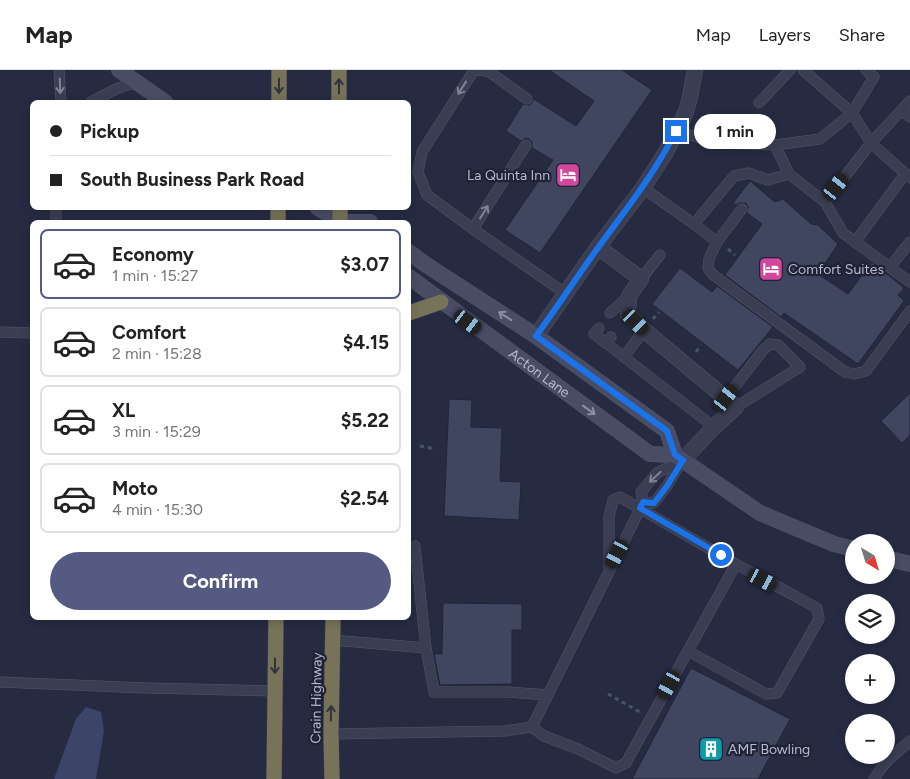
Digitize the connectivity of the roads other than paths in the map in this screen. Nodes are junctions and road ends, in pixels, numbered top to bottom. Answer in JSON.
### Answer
{"nodes":[{"id":1,"x":59,"y":70,"type":"edge"},
{"id":2,"x":119,"y":70,"type":"edge"},
{"id":3,"x":279,"y":70,"type":"edge"},
{"id":4,"x":339,"y":70,"type":"edge"},
{"id":5,"x":690,"y":70,"type":"edge"},
{"id":6,"x":694,"y":70,"type":"edge"},
{"id":7,"x":790,"y":70,"type":"edge"},
{"id":8,"x":803,"y":70,"type":"edge"},
{"id":9,"x":866,"y":70,"type":"edge"},
{"id":10,"x":136,"y":82,"type":"junction"},
{"id":11,"x":527,"y":98,"type":"dead end"},
{"id":12,"x":61,"y":100,"type":"edge"},
{"id":13,"x":95,"y":100,"type":"edge"},
{"id":14,"x":162,"y":100,"type":"edge"},
{"id":15,"x":279,"y":100,"type":"edge"},
{"id":16,"x":339,"y":100,"type":"edge"},
{"id":17,"x":910,"y":101,"type":"edge"},
{"id":18,"x":759,"y":103,"type":"dead end"},
{"id":19,"x":852,"y":113,"type":"junction"},
{"id":20,"x":906,"y":113,"type":"edge"},
{"id":21,"x":676,"y":131,"type":"junction"},
{"id":22,"x":871,"y":143,"type":"junction"},
{"id":23,"x":526,"y":145,"type":"dead end"},
{"id":24,"x":775,"y":145,"type":"junction"},
{"id":25,"x":788,"y":174,"type":"junction"},
{"id":26,"x":908,"y":176,"type":"edge"},
{"id":27,"x":768,"y":180,"type":"junction"},
{"id":28,"x":643,"y":188,"type":"junction"},
{"id":29,"x":760,"y":189,"type":"dead end"},
{"id":30,"x":825,"y":202,"type":"junction"},
{"id":31,"x":742,"y":209,"type":"dead end"},
{"id":32,"x":321,"y":210,"type":"edge"},
{"id":33,"x":337,"y":220,"type":"edge"},
{"id":34,"x":694,"y":224,"type":"junction"},
{"id":35,"x":473,"y":229,"type":"junction"},
{"id":36,"x":717,"y":242,"type":"junction"},
{"id":37,"x":856,"y":242,"type":"junction"},
{"id":38,"x":910,"y":242,"type":"edge"},
{"id":39,"x":598,"y":247,"type":"junction"},
{"id":40,"x":411,"y":254,"type":"edge"},
{"id":41,"x":660,"y":255,"type":"dead end"},
{"id":42,"x":890,"y":267,"type":"junction"},
{"id":43,"x":411,"y":279,"type":"edge"},
{"id":44,"x":641,"y":279,"type":"junction"},
{"id":45,"x":910,"y":282,"type":"edge"},
{"id":46,"x":566,"y":294,"type":"junction"},
{"id":47,"x":629,"y":296,"type":"junction"},
{"id":48,"x":441,"y":302,"type":"junction"},
{"id":49,"x":910,"y":311,"type":"edge"},
{"id":50,"x":411,"y":312,"type":"edge"},
{"id":51,"x":610,"y":313,"type":"dead end"},
{"id":52,"x":599,"y":328,"type":"dead end"},
{"id":53,"x":644,"y":330,"type":"junction"},
{"id":54,"x":0,"y":332,"type":"edge"},
{"id":55,"x":30,"y":333,"type":"edge"},
{"id":56,"x":536,"y":336,"type":"junction"},
{"id":57,"x":624,"y":357,"type":"junction"},
{"id":58,"x":731,"y":403,"type":"junction"},
{"id":59,"x":714,"y":427,"type":"junction"},
{"id":60,"x":679,"y":458,"type":"junction"},
{"id":61,"x":642,"y":506,"type":"junction"},
{"id":62,"x":415,"y":546,"type":"dead end"},
{"id":63,"x":845,"y":547,"type":"edge"},
{"id":64,"x":895,"y":560,"type":"edge"},
{"id":65,"x":909,"y":562,"type":"edge"},
{"id":66,"x":736,"y":564,"type":"junction"},
{"id":67,"x":609,"y":569,"type":"junction"},
{"id":68,"x":276,"y":620,"type":"edge"},
{"id":69,"x":333,"y":620,"type":"edge"},
{"id":70,"x":332,"y":640,"type":"junction"},
{"id":71,"x":426,"y":648,"type":"junction"},
{"id":72,"x":688,"y":651,"type":"junction"},
{"id":73,"x":0,"y":682,"type":"edge"},
{"id":74,"x":275,"y":691,"type":"junction"},
{"id":75,"x":548,"y":696,"type":"junction"},
{"id":76,"x":532,"y":727,"type":"junction"},
{"id":77,"x":331,"y":734,"type":"junction"},
{"id":78,"x":910,"y":741,"type":"edge"},
{"id":79,"x":274,"y":779,"type":"edge"},
{"id":80,"x":332,"y":779,"type":"edge"},
{"id":81,"x":874,"y":779,"type":"edge"}],
"edges":[{"from":1,"to":12,"type":"lane","one_way":true},
{"from":2,"to":10,"type":"main road"},
{"from":3,"to":15,"type":"highway","one_way":true},
{"from":16,"to":4,"type":"highway","one_way":true},
{"from":5,"to":6,"type":"lane"},
{"from":6,"to":21,"type":"street"},
{"from":7,"to":18,"type":"lane"},
{"from":8,"to":19,"type":"lane"},
{"from":9,"to":19,"type":"lane"},
{"from":10,"to":13,"type":"lane"},
{"from":10,"to":14,"type":"main road"},
{"from":11,"to":35,"type":"lane","one_way":true},
{"from":17,"to":20,"type":"lane"},
{"from":19,"to":22,"type":"lane"},
{"from":19,"to":24,"type":"lane"},
{"from":20,"to":22,"type":"lane"},
{"from":21,"to":24,"type":"lane"},
{"from":21,"to":28,"type":"street"},
{"from":22,"to":26,"type":"lane"},
{"from":22,"to":30,"type":"lane"},
{"from":35,"to":23,"type":"lane","one_way":true},
{"from":24,"to":25,"type":"lane"},
{"from":25,"to":27,"type":"lane"},
{"from":25,"to":30,"type":"lane"},
{"from":26,"to":37,"type":"lane"},
{"from":27,"to":29,"type":"lane"},
{"from":27,"to":34,"type":"lane"},
{"from":28,"to":34,"type":"lane"},
{"from":28,"to":39,"type":"street"},
{"from":30,"to":37,"type":"lane"},
{"from":31,"to":36,"type":"lane"},
{"from":32,"to":33,"type":"main road"},
{"from":34,"to":36,"type":"lane"},
{"from":35,"to":46,"type":"lane"},
{"from":36,"to":49,"type":"lane"},
{"from":37,"to":42,"type":"lane"},
{"from":38,"to":42,"type":"lane"},
{"from":39,"to":44,"type":"street"},
{"from":39,"to":46,"type":"street"},
{"from":56,"to":40,"type":"main road","name":"Acton Lane","one_way":true},
{"from":41,"to":44,"type":"lane"},
{"from":42,"to":45,"type":"lane"},
{"from":43,"to":48,"type":"main road","name":"Acton Lane"},
{"from":44,"to":47,"type":"street"},
{"from":46,"to":56,"type":"street"},
{"from":47,"to":51,"type":"lane"},
{"from":47,"to":53,"type":"street"},
{"from":48,"to":50,"type":"highway"},
{"from":48,"to":60,"type":"main road","name":"Acton Lane","one_way":true},
{"from":52,"to":57,"type":"lane"},
{"from":53,"to":57,"type":"lane"},
{"from":53,"to":58,"type":"street"},
{"from":54,"to":55,"type":"lane"},
{"from":56,"to":60,"type":"main road","name":"Acton Lane"},
{"from":57,"to":59,"type":"lane"},
{"from":58,"to":58,"type":"lane"},
{"from":58,"to":59,"type":"street"},
{"from":59,"to":60,"type":"street"},
{"from":60,"to":61,"type":"lane"},
{"from":60,"to":61,"type":"lane","one_way":true},
{"from":60,"to":63,"type":"main road"},
{"from":61,"to":66,"type":"lane"},
{"from":61,"to":67,"type":"lane"},
{"from":61,"to":67,"type":"lane"},
{"from":62,"to":71,"type":"lane"},
{"from":64,"to":65,"type":"main road"},
{"from":66,"to":72,"type":"lane"},
{"from":66,"to":72,"type":"lane"},
{"from":67,"to":75,"type":"lane"},
{"from":68,"to":74,"type":"highway","one_way":true},
{"from":69,"to":70,"type":"highway","name":"Crain Highway"},
{"from":70,"to":71,"type":"lane"},
{"from":77,"to":70,"type":"highway","name":"Crain Highway","one_way":true},
{"from":71,"to":75,"type":"lane"},
{"from":72,"to":76,"type":"lane"},
{"from":73,"to":74,"type":"lane"},
{"from":74,"to":79,"type":"highway"},
{"from":75,"to":76,"type":"lane"},
{"from":76,"to":77,"type":"lane"},
{"from":77,"to":80,"type":"highway","name":"Crain Highway"},
{"from":78,"to":81,"type":"lane"}]}
